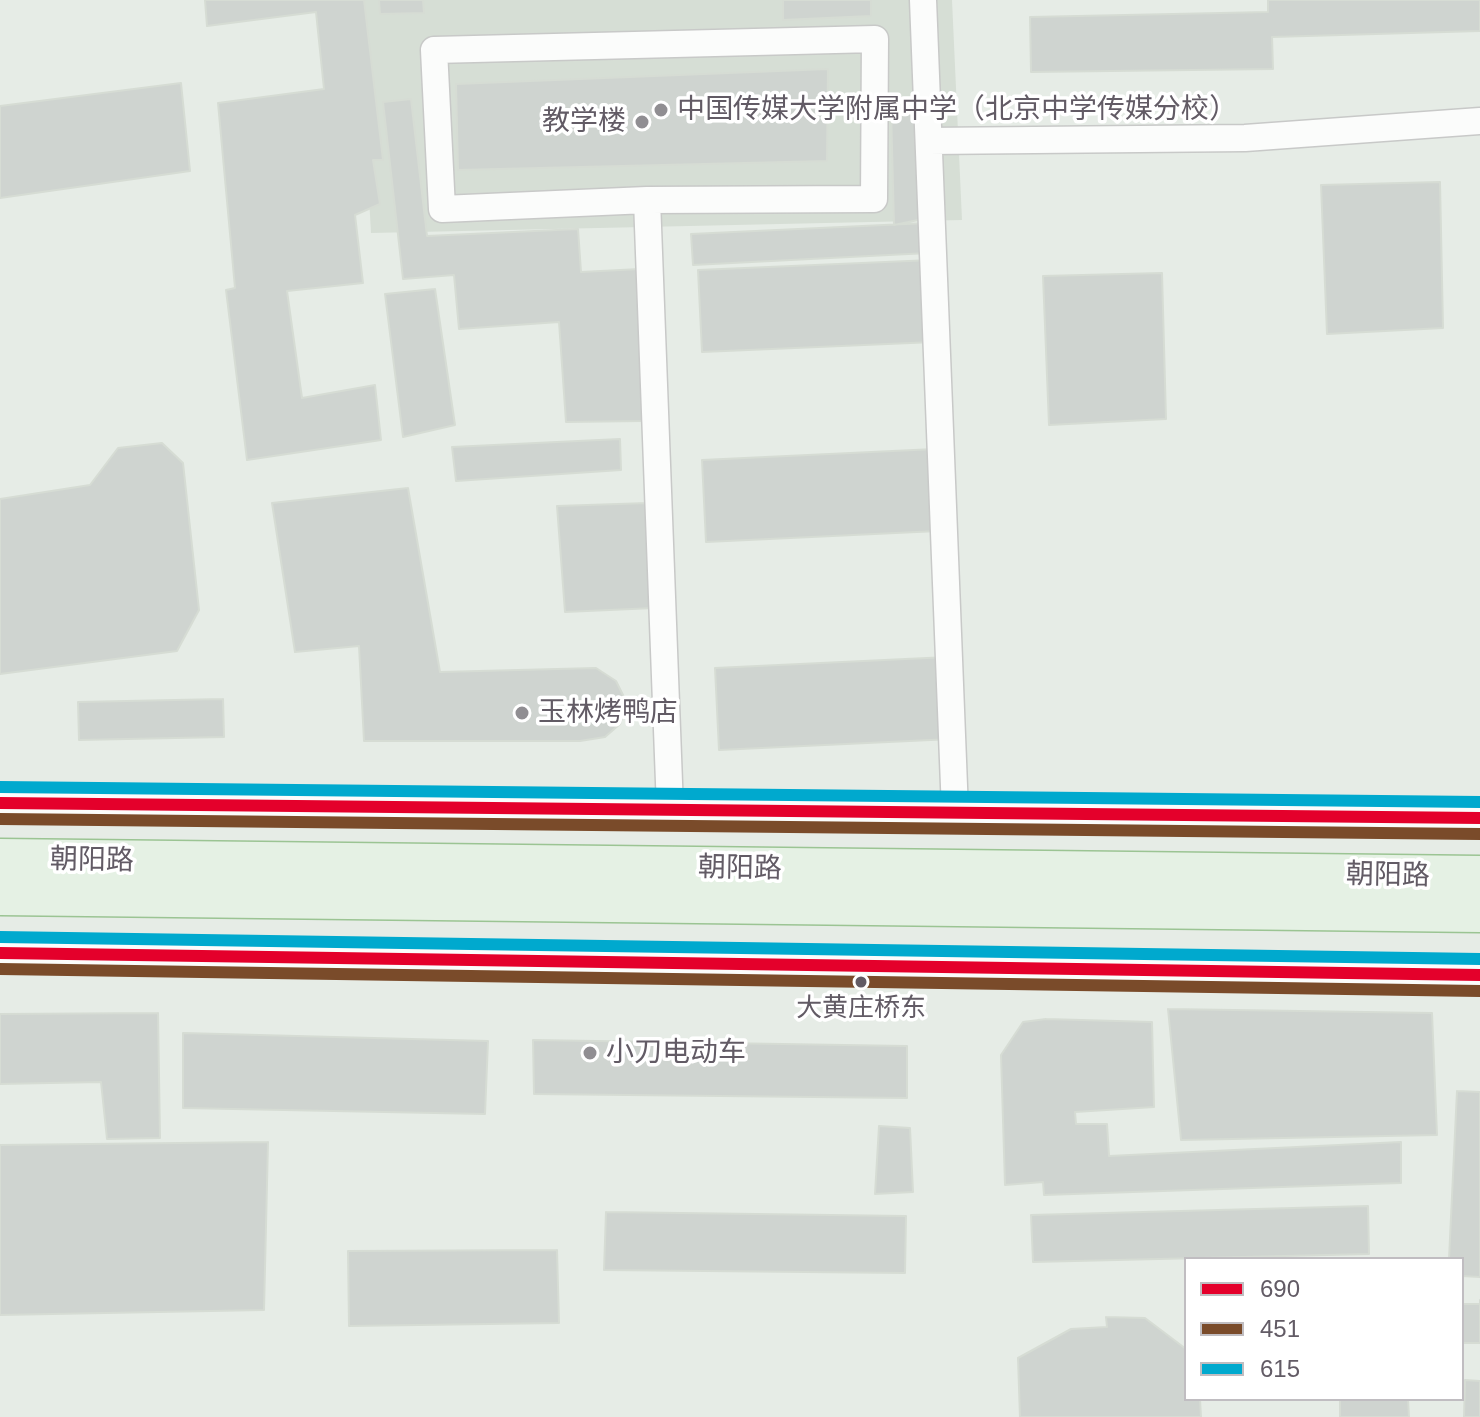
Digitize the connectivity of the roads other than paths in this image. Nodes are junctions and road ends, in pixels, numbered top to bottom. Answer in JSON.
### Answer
{"nodes":[{"id":1,"x":923,"y":0,"type":"edge"},
{"id":2,"x":1480,"y":121,"type":"edge"},
{"id":3,"x":929,"y":141,"type":"junction"},
{"id":4,"x":647,"y":200,"type":"junction"},
{"id":5,"x":0,"y":803,"type":"edge"},
{"id":6,"x":670,"y":809,"type":"junction"},
{"id":7,"x":955,"y":811,"type":"junction"},
{"id":8,"x":1480,"y":818,"type":"edge"},
{"id":9,"x":0,"y":860,"type":"edge"},
{"id":10,"x":1480,"y":877,"type":"edge"},
{"id":11,"x":0,"y":894,"type":"edge"},
{"id":12,"x":1480,"y":911,"type":"edge"},
{"id":13,"x":0,"y":953,"type":"edge"},
{"id":14,"x":1480,"y":975,"type":"edge"}],
"edges":[{"from":1,"to":3,"type":"street"},
{"from":2,"to":3,"type":"street"},
{"from":3,"to":7,"type":"street"},
{"from":4,"to":4,"type":"street"},
{"from":4,"to":6,"type":"street"},
{"from":5,"to":6,"type":"street","name":"朝阳路"},
{"from":6,"to":7,"type":"street","name":"朝阳路"},
{"from":7,"to":8,"type":"street","name":"朝阳路"},
{"from":9,"to":10,"type":"highway","name":"朝阳路"},
{"from":11,"to":12,"type":"highway","name":"朝阳路"},
{"from":13,"to":14,"type":"street"}]}
